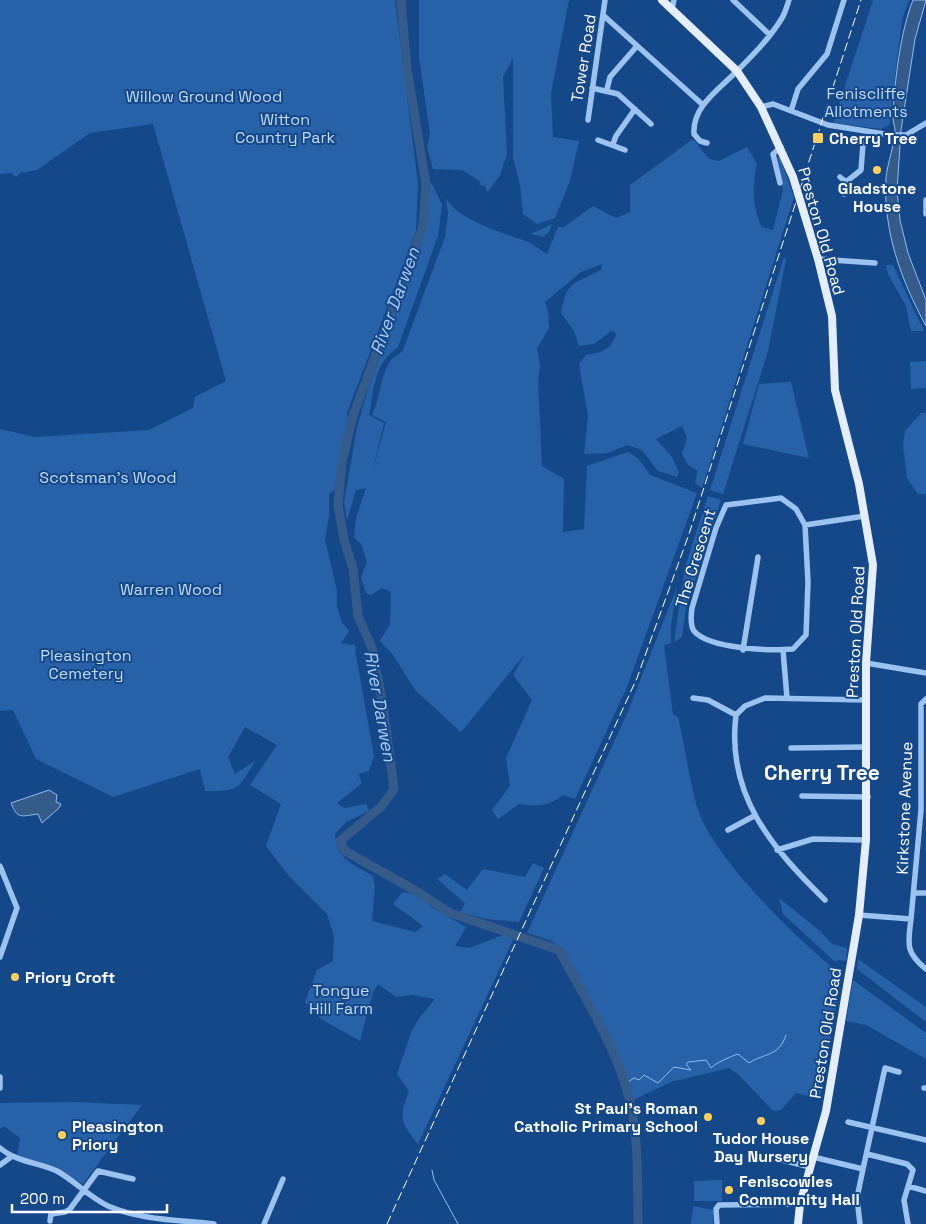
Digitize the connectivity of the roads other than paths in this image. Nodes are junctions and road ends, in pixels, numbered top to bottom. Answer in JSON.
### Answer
{"nodes":[{"id":1,"x":605,"y":0,"type":"edge"},
{"id":2,"x":662,"y":0,"type":"edge"},
{"id":3,"x":674,"y":0,"type":"edge"},
{"id":4,"x":733,"y":0,"type":"edge"},
{"id":5,"x":789,"y":0,"type":"edge"},
{"id":6,"x":844,"y":0,"type":"edge"},
{"id":7,"x":672,"y":9,"type":"junction"},
{"id":8,"x":603,"y":15,"type":"junction"},
{"id":9,"x":770,"y":35,"type":"junction"},
{"id":10,"x":637,"y":46,"type":"junction"},
{"id":11,"x":737,"y":71,"type":"junction"},
{"id":12,"x":592,"y":88,"type":"junction"},
{"id":13,"x":607,"y":89,"type":"junction"},
{"id":14,"x":702,"y":105,"type":"junction"},
{"id":15,"x":762,"y":107,"type":"junction"},
{"id":16,"x":635,"y":109,"type":"junction"},
{"id":17,"x":791,"y":111,"type":"junction"},
{"id":18,"x":588,"y":120,"type":"dead end"},
{"id":19,"x":926,"y":123,"type":"edge"},
{"id":20,"x":651,"y":124,"type":"dead end"},
{"id":21,"x":864,"y":131,"type":"junction"},
{"id":22,"x":598,"y":140,"type":"dead end"},
{"id":23,"x":707,"y":143,"type":"dead end"},
{"id":24,"x":613,"y":144,"type":"junction"},
{"id":25,"x":781,"y":147,"type":"junction"},
{"id":26,"x":625,"y":150,"type":"dead end"},
{"id":27,"x":840,"y":177,"type":"dead end"},
{"id":28,"x":846,"y":182,"type":"junction"},
{"id":29,"x":780,"y":183,"type":"dead end"},
{"id":30,"x":844,"y":194,"type":"dead end"},
{"id":31,"x":926,"y":200,"type":"edge"},
{"id":32,"x":926,"y":214,"type":"edge"},
{"id":33,"x":818,"y":260,"type":"junction"},
{"id":34,"x":875,"y":262,"type":"dead end"},
{"id":35,"x":865,"y":516,"type":"junction"},
{"id":36,"x":805,"y":526,"type":"junction"},
{"id":37,"x":758,"y":557,"type":"dead end"},
{"id":38,"x":744,"y":650,"type":"junction"},
{"id":39,"x":783,"y":650,"type":"junction"},
{"id":40,"x":866,"y":663,"type":"junction"},
{"id":41,"x":926,"y":673,"type":"edge"},
{"id":42,"x":693,"y":698,"type":"dead end"},
{"id":43,"x":788,"y":698,"type":"junction"},
{"id":44,"x":926,"y":699,"type":"edge"},
{"id":45,"x":866,"y":700,"type":"junction"},
{"id":46,"x":736,"y":715,"type":"junction"},
{"id":47,"x":866,"y":747,"type":"junction"},
{"id":48,"x":791,"y":748,"type":"dead end"},
{"id":49,"x":802,"y":796,"type":"dead end"},
{"id":50,"x":868,"y":797,"type":"junction"},
{"id":51,"x":754,"y":816,"type":"junction"},
{"id":52,"x":728,"y":830,"type":"dead end"},
{"id":53,"x":866,"y":840,"type":"junction"},
{"id":54,"x":919,"y":844,"type":"junction"},
{"id":55,"x":926,"y":845,"type":"edge"},
{"id":56,"x":777,"y":850,"type":"junction"},
{"id":57,"x":0,"y":866,"type":"edge"},
{"id":58,"x":914,"y":892,"type":"junction"},
{"id":59,"x":926,"y":893,"type":"edge"},
{"id":60,"x":825,"y":900,"type":"dead end"},
{"id":61,"x":859,"y":915,"type":"junction"},
{"id":62,"x":911,"y":919,"type":"junction"},
{"id":63,"x":0,"y":957,"type":"edge"},
{"id":64,"x":926,"y":969,"type":"edge"},
{"id":65,"x":899,"y":1072,"type":"dead end"},
{"id":66,"x":0,"y":1077,"type":"edge"},
{"id":67,"x":0,"y":1088,"type":"edge"},
{"id":68,"x":848,"y":1122,"type":"dead end"},
{"id":69,"x":871,"y":1128,"type":"junction"},
{"id":70,"x":926,"y":1140,"type":"edge"},
{"id":71,"x":0,"y":1148,"type":"edge"},
{"id":72,"x":867,"y":1154,"type":"junction"},
{"id":73,"x":11,"y":1157,"type":"junction"},
{"id":74,"x":813,"y":1157,"type":"junction"},
{"id":75,"x":782,"y":1160,"type":"dead end"},
{"id":76,"x":0,"y":1165,"type":"edge"},
{"id":77,"x":810,"y":1167,"type":"junction"},
{"id":78,"x":863,"y":1169,"type":"junction"},
{"id":79,"x":133,"y":1179,"type":"dead end"},
{"id":80,"x":284,"y":1179,"type":"dead end"},
{"id":81,"x":908,"y":1186,"type":"junction"},
{"id":82,"x":83,"y":1188,"type":"junction"},
{"id":83,"x":926,"y":1191,"type":"edge"},
{"id":84,"x":800,"y":1204,"type":"junction"},
{"id":85,"x":49,"y":1215,"type":"dead end"},
{"id":86,"x":214,"y":1224,"type":"edge"},
{"id":87,"x":264,"y":1224,"type":"edge"},
{"id":88,"x":716,"y":1224,"type":"edge"},
{"id":89,"x":798,"y":1224,"type":"edge"},
{"id":90,"x":860,"y":1224,"type":"edge"},
{"id":91,"x":908,"y":1224,"type":"edge"}],
"edges":[{"from":1,"to":8,"type":"street","name":"Tower Road"},
{"from":2,"to":7,"type":"main road","name":"Preston Old Road"},
{"from":3,"to":7,"type":"street"},
{"from":4,"to":9,"type":"street"},
{"from":5,"to":9,"type":"street"},
{"from":6,"to":17,"type":"street"},
{"from":7,"to":11,"type":"main road","name":"Preston Old Road"},
{"from":8,"to":10,"type":"street"},
{"from":8,"to":12,"type":"street","name":"Tower Road"},
{"from":9,"to":11,"type":"street"},
{"from":10,"to":13,"type":"street"},
{"from":10,"to":14,"type":"street"},
{"from":11,"to":14,"type":"street"},
{"from":11,"to":15,"type":"main road","name":"Preston Old Road"},
{"from":12,"to":13,"type":"street"},
{"from":12,"to":18,"type":"street","name":"Tower Road"},
{"from":13,"to":16,"type":"street"},
{"from":14,"to":23,"type":"street"},
{"from":15,"to":17,"type":"street"},
{"from":15,"to":25,"type":"main road","name":"Preston Old Road"},
{"from":16,"to":20,"type":"street"},
{"from":16,"to":24,"type":"street"},
{"from":17,"to":21,"type":"street"},
{"from":19,"to":21,"type":"street"},
{"from":21,"to":28,"type":"street"},
{"from":22,"to":24,"type":"street"},
{"from":24,"to":26,"type":"street"},
{"from":25,"to":29,"type":"street"},
{"from":25,"to":33,"type":"main road","name":"Preston Old Road"},
{"from":27,"to":28,"type":"street"},
{"from":28,"to":30,"type":"street"},
{"from":31,"to":32,"type":"street"},
{"from":33,"to":34,"type":"street"},
{"from":33,"to":35,"type":"main road","name":"Preston Old Road"},
{"from":35,"to":36,"type":"street"},
{"from":35,"to":40,"type":"main road","name":"Preston Old Road"},
{"from":36,"to":38,"type":"street","name":"The Crescent"},
{"from":36,"to":39,"type":"street","name":"The Crescent"},
{"from":37,"to":38,"type":"street"},
{"from":38,"to":39,"type":"street","name":"The Crescent"},
{"from":39,"to":43,"type":"street"},
{"from":40,"to":41,"type":"street"},
{"from":40,"to":45,"type":"main road","name":"Preston Old Road"},
{"from":42,"to":46,"type":"street"},
{"from":43,"to":45,"type":"street"},
{"from":43,"to":46,"type":"street"},
{"from":44,"to":54,"type":"street","name":"Kirkstone Avenue"},
{"from":45,"to":47,"type":"main road","name":"Preston Old Road"},
{"from":46,"to":51,"type":"street"},
{"from":47,"to":48,"type":"street"},
{"from":47,"to":50,"type":"main road","name":"Preston Old Road"},
{"from":49,"to":50,"type":"street"},
{"from":50,"to":53,"type":"main road","name":"Preston Old Road"},
{"from":51,"to":52,"type":"street"},
{"from":51,"to":56,"type":"street"},
{"from":53,"to":56,"type":"street"},
{"from":53,"to":61,"type":"main road","name":"Preston Old Road"},
{"from":54,"to":55,"type":"street"},
{"from":54,"to":58,"type":"street","name":"Kirkstone Avenue"},
{"from":56,"to":60,"type":"street"},
{"from":57,"to":63,"type":"street"},
{"from":58,"to":59,"type":"street"},
{"from":58,"to":62,"type":"street","name":"Kirkstone Avenue"},
{"from":61,"to":62,"type":"street"},
{"from":61,"to":74,"type":"main road","name":"Preston Old Road"},
{"from":62,"to":64,"type":"street","name":"Kirkstone Avenue"},
{"from":65,"to":69,"type":"street"},
{"from":66,"to":67,"type":"street"},
{"from":68,"to":69,"type":"street"},
{"from":69,"to":70,"type":"street"},
{"from":69,"to":72,"type":"street"},
{"from":71,"to":73,"type":"street"},
{"from":72,"to":78,"type":"street"},
{"from":72,"to":81,"type":"street"},
{"from":73,"to":76,"type":"street"},
{"from":73,"to":82,"type":"street"},
{"from":74,"to":77,"type":"main road","name":"Preston Old Road"},
{"from":74,"to":78,"type":"street"},
{"from":75,"to":77,"type":"street"},
{"from":77,"to":84,"type":"main road","name":"Preston Old Road"},
{"from":78,"to":90,"type":"street"},
{"from":79,"to":82,"type":"street"},
{"from":80,"to":87,"type":"street"},
{"from":81,"to":83,"type":"street"},
{"from":81,"to":91,"type":"street"},
{"from":82,"to":85,"type":"street"},
{"from":82,"to":86,"type":"street"},
{"from":84,"to":88,"type":"street"},
{"from":84,"to":89,"type":"main road","name":"Preston Old Road"}]}
